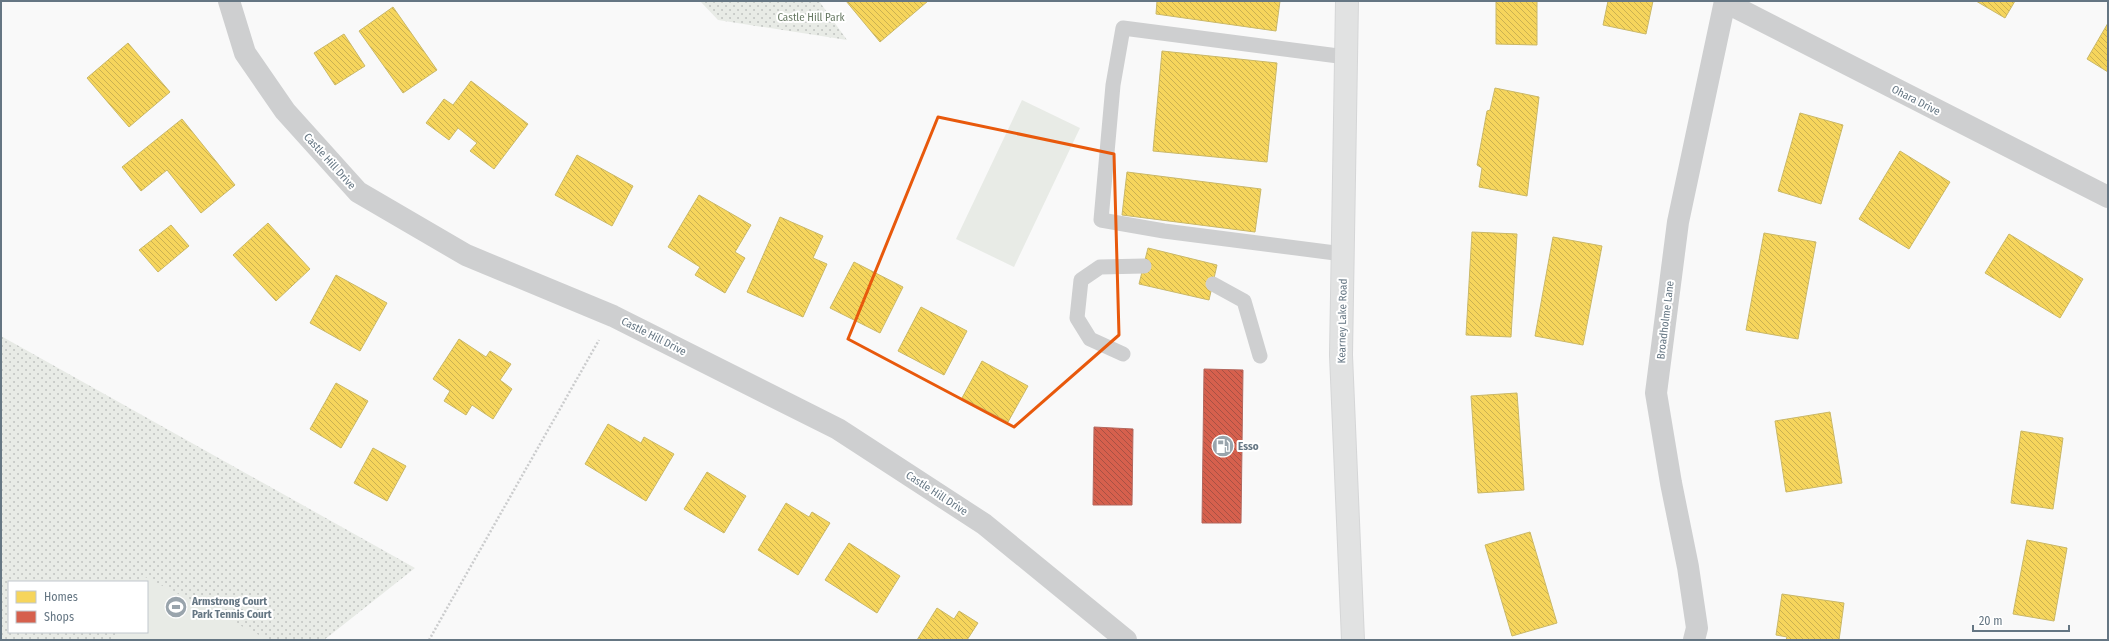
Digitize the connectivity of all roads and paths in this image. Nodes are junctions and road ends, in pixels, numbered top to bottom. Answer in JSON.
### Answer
{"nodes":[{"id":1,"x":229,"y":1,"type":"edge"},
{"id":2,"x":1347,"y":1,"type":"edge"},
{"id":3,"x":1725,"y":2,"type":"edge"},
{"id":4,"x":1346,"y":57,"type":"junction"},
{"id":5,"x":2108,"y":197,"type":"edge"},
{"id":6,"x":1343,"y":254,"type":"junction"},
{"id":7,"x":1144,"y":266,"type":"dead end"},
{"id":8,"x":1213,"y":284,"type":"dead end"},
{"id":9,"x":613,"y":316,"type":"junction"},
{"id":10,"x":1123,"y":354,"type":"dead end"},
{"id":11,"x":1260,"y":356,"type":"dead end"},
{"id":12,"x":429,"y":640,"type":"edge"},
{"id":13,"x":1126,"y":640,"type":"edge"},
{"id":14,"x":1353,"y":640,"type":"edge"},
{"id":15,"x":1694,"y":640,"type":"edge"}],
"edges":[{"from":1,"to":9,"type":"street","name":"Castle Hill Drive"},
{"from":2,"to":4,"type":"main road","name":"Kearney Lake Road"},
{"from":3,"to":5,"type":"street","name":"Ohara Drive"},
{"from":3,"to":15,"type":"street","name":"Broadholme Lane"},
{"from":4,"to":6,"type":"main road","name":"Kearney Lake Road"},
{"from":4,"to":6,"type":"lane"},
{"from":6,"to":14,"type":"main road","name":"Kearney Lake Road"},
{"from":7,"to":10,"type":"lane"},
{"from":8,"to":11,"type":"lane"},
{"from":9,"to":12,"type":"path"},
{"from":9,"to":13,"type":"street","name":"Castle Hill Drive"}]}
